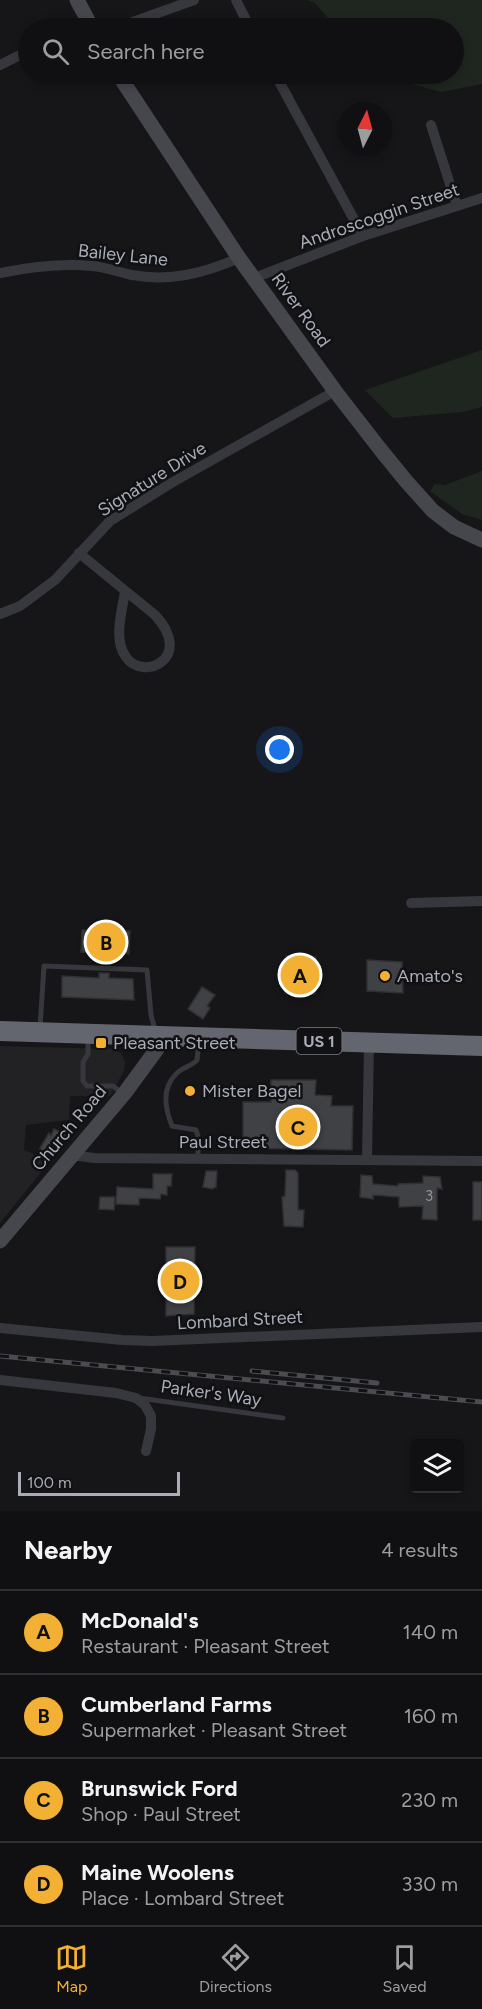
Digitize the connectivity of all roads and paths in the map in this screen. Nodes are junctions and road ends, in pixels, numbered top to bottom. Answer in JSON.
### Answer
{"nodes":[{"id":1,"x":77,"y":0,"type":"edge"},
{"id":2,"x":194,"y":0,"type":"edge"},
{"id":3,"x":236,"y":0,"type":"edge"},
{"id":4,"x":84,"y":18,"type":"edge"},
{"id":5,"x":144,"y":18,"type":"edge"},
{"id":6,"x":245,"y":18,"type":"edge"},
{"id":7,"x":18,"y":56,"type":"edge"},
{"id":8,"x":0,"y":65,"type":"edge"},
{"id":9,"x":125,"y":84,"type":"edge"},
{"id":10,"x":279,"y":84,"type":"edge"},
{"id":11,"x":431,"y":124,"type":"dead end"},
{"id":12,"x":482,"y":198,"type":"edge"},
{"id":13,"x":458,"y":206,"type":"junction"},
{"id":14,"x":363,"y":236,"type":"junction"},
{"id":15,"x":239,"y":258,"type":"junction"},
{"id":16,"x":0,"y":273,"type":"edge"},
{"id":17,"x":254,"y":278,"type":"junction"},
{"id":18,"x":335,"y":391,"type":"junction"},
{"id":19,"x":482,"y":540,"type":"edge"},
{"id":20,"x":79,"y":553,"type":"junction"},
{"id":21,"x":125,"y":592,"type":"junction"},
{"id":22,"x":0,"y":614,"type":"edge"},
{"id":23,"x":482,"y":901,"type":"edge"},
{"id":24,"x":411,"y":903,"type":"dead end"},
{"id":25,"x":0,"y":1031,"type":"edge"},
{"id":26,"x":39,"y":1032,"type":"junction"},
{"id":27,"x":88,"y":1033,"type":"junction"},
{"id":28,"x":157,"y":1035,"type":"junction"},
{"id":29,"x":200,"y":1036,"type":"junction"},
{"id":30,"x":369,"y":1043,"type":"junction"},
{"id":31,"x":482,"y":1046,"type":"edge"},
{"id":32,"x":124,"y":1094,"type":"junction"},
{"id":33,"x":72,"y":1155,"type":"junction"},
{"id":34,"x":198,"y":1158,"type":"junction"},
{"id":35,"x":367,"y":1158,"type":"junction"},
{"id":36,"x":482,"y":1161,"type":"edge"},
{"id":37,"x":0,"y":1241,"type":"edge"},
{"id":38,"x":482,"y":1327,"type":"edge"},
{"id":39,"x":0,"y":1328,"type":"edge"},
{"id":40,"x":0,"y":1380,"type":"edge"},
{"id":41,"x":136,"y":1398,"type":"junction"},
{"id":42,"x":283,"y":1418,"type":"dead end"},
{"id":43,"x":146,"y":1451,"type":"dead end"}],
"edges":[{"from":1,"to":4,"type":"street"},
{"from":2,"to":5,"type":"street"},
{"from":3,"to":6,"type":"street"},
{"from":7,"to":8,"type":"street"},
{"from":9,"to":15,"type":"street","name":"River Road"},
{"from":10,"to":14,"type":"street"},
{"from":11,"to":13,"type":"street"},
{"from":12,"to":13,"type":"street","name":"Androscoggin Street"},
{"from":13,"to":14,"type":"street","name":"Androscoggin Street"},
{"from":14,"to":17,"type":"street","name":"Androscoggin Street"},
{"from":15,"to":16,"type":"street","name":"Bailey Lane"},
{"from":15,"to":17,"type":"street","name":"River Road"},
{"from":17,"to":18,"type":"street","name":"River Road"},
{"from":18,"to":19,"type":"street","name":"River Road"},
{"from":18,"to":20,"type":"street","name":"Signature Drive"},
{"from":20,"to":21,"type":"street"},
{"from":20,"to":22,"type":"street","name":"Signature Drive"},
{"from":21,"to":21,"type":"street"},
{"from":23,"to":24,"type":"street"},
{"from":25,"to":26,"type":"highway","number":"US 1"},
{"from":26,"to":27,"type":"highway","number":"US 1"},
{"from":26,"to":28,"type":"lane"},
{"from":27,"to":28,"type":"highway","number":"US 1"},
{"from":27,"to":32,"type":"lane"},
{"from":28,"to":29,"type":"highway","number":"US 1"},
{"from":28,"to":32,"type":"street","name":"Church Road"},
{"from":29,"to":30,"type":"highway","number":"US 1"},
{"from":29,"to":34,"type":"lane"},
{"from":30,"to":31,"type":"highway","number":"US 1"},
{"from":30,"to":35,"type":"street"},
{"from":32,"to":33,"type":"street","name":"Church Road"},
{"from":33,"to":34,"type":"street","name":"Paul Street"},
{"from":33,"to":37,"type":"street","name":"Church Road"},
{"from":34,"to":35,"type":"street","name":"Paul Street"},
{"from":35,"to":36,"type":"street","name":"Paul Street"},
{"from":38,"to":39,"type":"street","name":"Lombard Street"},
{"from":40,"to":41,"type":"street"},
{"from":41,"to":42,"type":"lane","name":"Parker's Way"},
{"from":41,"to":43,"type":"street"}]}
